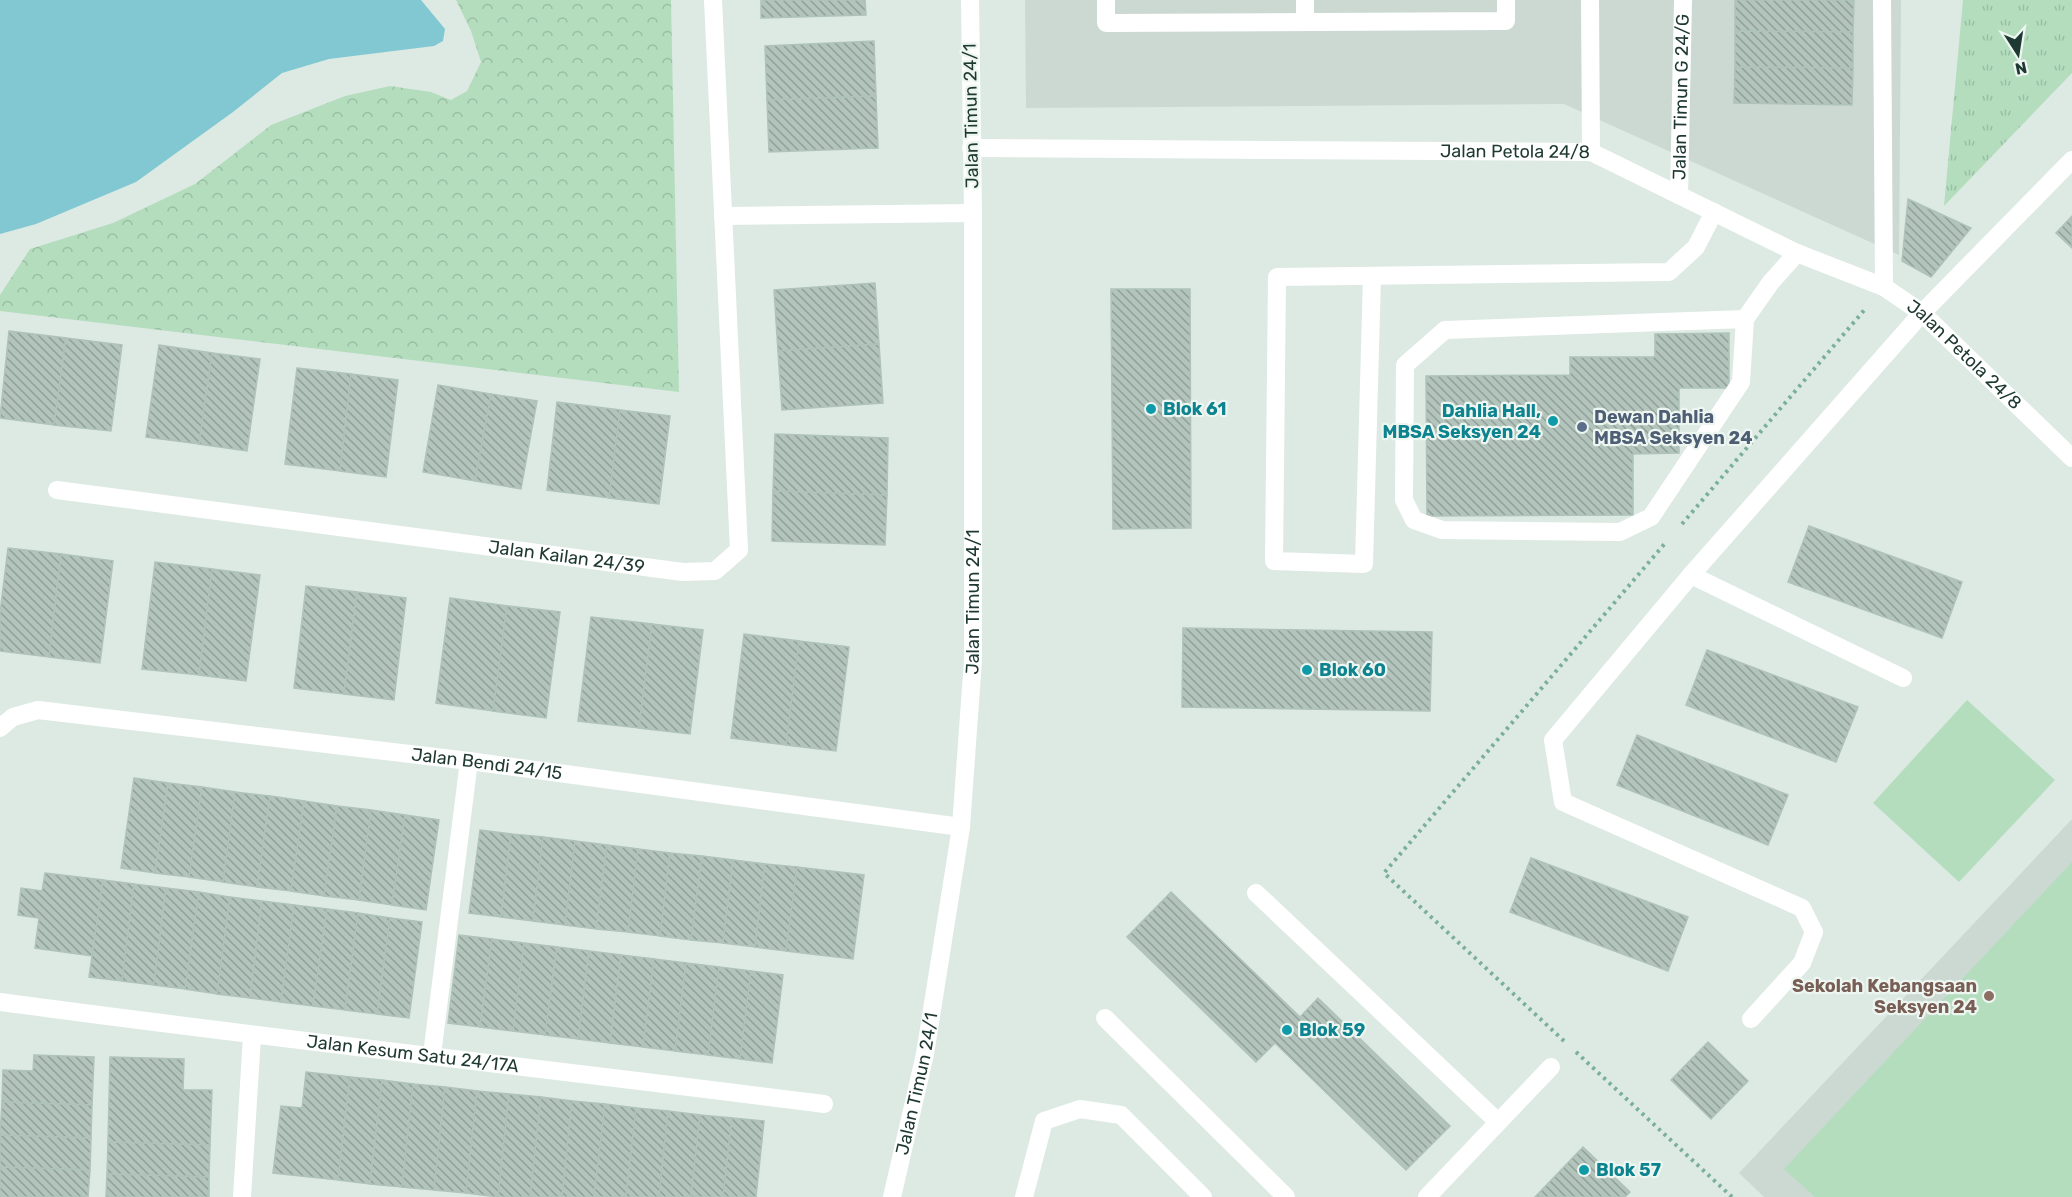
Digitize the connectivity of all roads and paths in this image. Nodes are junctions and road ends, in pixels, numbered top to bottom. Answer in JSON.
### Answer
{"nodes":[{"id":1,"x":713,"y":0,"type":"edge"},
{"id":2,"x":970,"y":0,"type":"edge"},
{"id":3,"x":1106,"y":0,"type":"edge"},
{"id":4,"x":1305,"y":0,"type":"edge"},
{"id":5,"x":1506,"y":0,"type":"edge"},
{"id":6,"x":1590,"y":0,"type":"edge"},
{"id":7,"x":1683,"y":0,"type":"edge"},
{"id":8,"x":1882,"y":0,"type":"edge"},
{"id":9,"x":1305,"y":22,"type":"junction"},
{"id":10,"x":971,"y":148,"type":"junction"},
{"id":11,"x":1591,"y":152,"type":"junction"},
{"id":12,"x":2072,"y":160,"type":"edge"},
{"id":13,"x":1679,"y":195,"type":"junction"},
{"id":14,"x":1714,"y":212,"type":"junction"},
{"id":15,"x":973,"y":213,"type":"junction"},
{"id":16,"x":723,"y":216,"type":"junction"},
{"id":17,"x":1797,"y":253,"type":"junction"},
{"id":18,"x":1372,"y":276,"type":"junction"},
{"id":19,"x":1884,"y":287,"type":"junction"},
{"id":20,"x":1922,"y":313,"type":"junction"},
{"id":21,"x":1745,"y":319,"type":"junction"},
{"id":22,"x":2072,"y":458,"type":"edge"},
{"id":23,"x":57,"y":490,"type":"dead end"},
{"id":24,"x":1677,"y":530,"type":"dead end"},
{"id":25,"x":1669,"y":539,"type":"dead end"},
{"id":26,"x":1691,"y":574,"type":"junction"},
{"id":27,"x":1903,"y":678,"type":"dead end"},
{"id":28,"x":6,"y":722,"type":"edge"},
{"id":29,"x":469,"y":761,"type":"junction"},
{"id":30,"x":961,"y":827,"type":"junction"},
{"id":31,"x":1256,"y":893,"type":"dead end"},
{"id":32,"x":0,"y":1002,"type":"edge"},
{"id":33,"x":1105,"y":1018,"type":"dead end"},
{"id":34,"x":1751,"y":1019,"type":"dead end"},
{"id":35,"x":252,"y":1036,"type":"junction"},
{"id":36,"x":1567,"y":1043,"type":"dead end"},
{"id":37,"x":1575,"y":1051,"type":"dead end"},
{"id":38,"x":432,"y":1055,"type":"junction"},
{"id":39,"x":1551,"y":1066,"type":"dead end"},
{"id":40,"x":824,"y":1104,"type":"dead end"},
{"id":41,"x":1498,"y":1122,"type":"junction"},
{"id":42,"x":242,"y":1197,"type":"edge"},
{"id":43,"x":892,"y":1197,"type":"edge"},
{"id":44,"x":1024,"y":1197,"type":"edge"},
{"id":45,"x":1203,"y":1197,"type":"edge"},
{"id":46,"x":1286,"y":1197,"type":"edge"},
{"id":47,"x":1426,"y":1197,"type":"edge"},
{"id":48,"x":1732,"y":1197,"type":"edge"}],
"edges":[{"from":1,"to":16,"type":"street","name":"Jalan Kailan 24/39"},
{"from":2,"to":10,"type":"street","name":"Jalan Timun 24/1"},
{"from":3,"to":9,"type":"street"},
{"from":4,"to":9,"type":"street"},
{"from":5,"to":9,"type":"street"},
{"from":6,"to":11,"type":"street"},
{"from":7,"to":13,"type":"street","name":"Jalan Timun G 24/G"},
{"from":8,"to":19,"type":"street"},
{"from":10,"to":11,"type":"street","name":"Jalan Petola 24/8"},
{"from":10,"to":15,"type":"street","name":"Jalan Timun 24/1"},
{"from":11,"to":13,"type":"street","name":"Jalan Petola 24/8"},
{"from":12,"to":20,"type":"street"},
{"from":13,"to":14,"type":"street","name":"Jalan Petola 24/8"},
{"from":14,"to":17,"type":"street","name":"Jalan Petola 24/8"},
{"from":14,"to":18,"type":"street"},
{"from":15,"to":16,"type":"street"},
{"from":15,"to":30,"type":"street","name":"Jalan Timun 24/1"},
{"from":16,"to":23,"type":"street","name":"Jalan Kailan 24/39"},
{"from":17,"to":19,"type":"street","name":"Jalan Petola 24/8"},
{"from":17,"to":21,"type":"street"},
{"from":18,"to":18,"type":"street"},
{"from":19,"to":20,"type":"street","name":"Jalan Petola 24/8"},
{"from":19,"to":24,"type":"path"},
{"from":20,"to":22,"type":"street","name":"Jalan Petola 24/8"},
{"from":20,"to":26,"type":"street"},
{"from":21,"to":21,"type":"street"},
{"from":25,"to":36,"type":"path"},
{"from":26,"to":27,"type":"street"},
{"from":26,"to":34,"type":"street"},
{"from":28,"to":29,"type":"street","name":"Jalan Bendi 24/15"},
{"from":29,"to":30,"type":"street","name":"Jalan Bendi 24/15"},
{"from":29,"to":38,"type":"street"},
{"from":30,"to":43,"type":"street","name":"Jalan Timun 24/1"},
{"from":31,"to":41,"type":"street"},
{"from":32,"to":35,"type":"street","name":"Jalan Kesum Satu 24/17A"},
{"from":33,"to":46,"type":"street"},
{"from":35,"to":38,"type":"street","name":"Jalan Kesum Satu 24/17A"},
{"from":35,"to":42,"type":"street"},
{"from":37,"to":48,"type":"path"},
{"from":38,"to":40,"type":"street","name":"Jalan Kesum Satu 24/17A"},
{"from":39,"to":41,"type":"street"},
{"from":41,"to":47,"type":"street"},
{"from":44,"to":45,"type":"street"}]}
